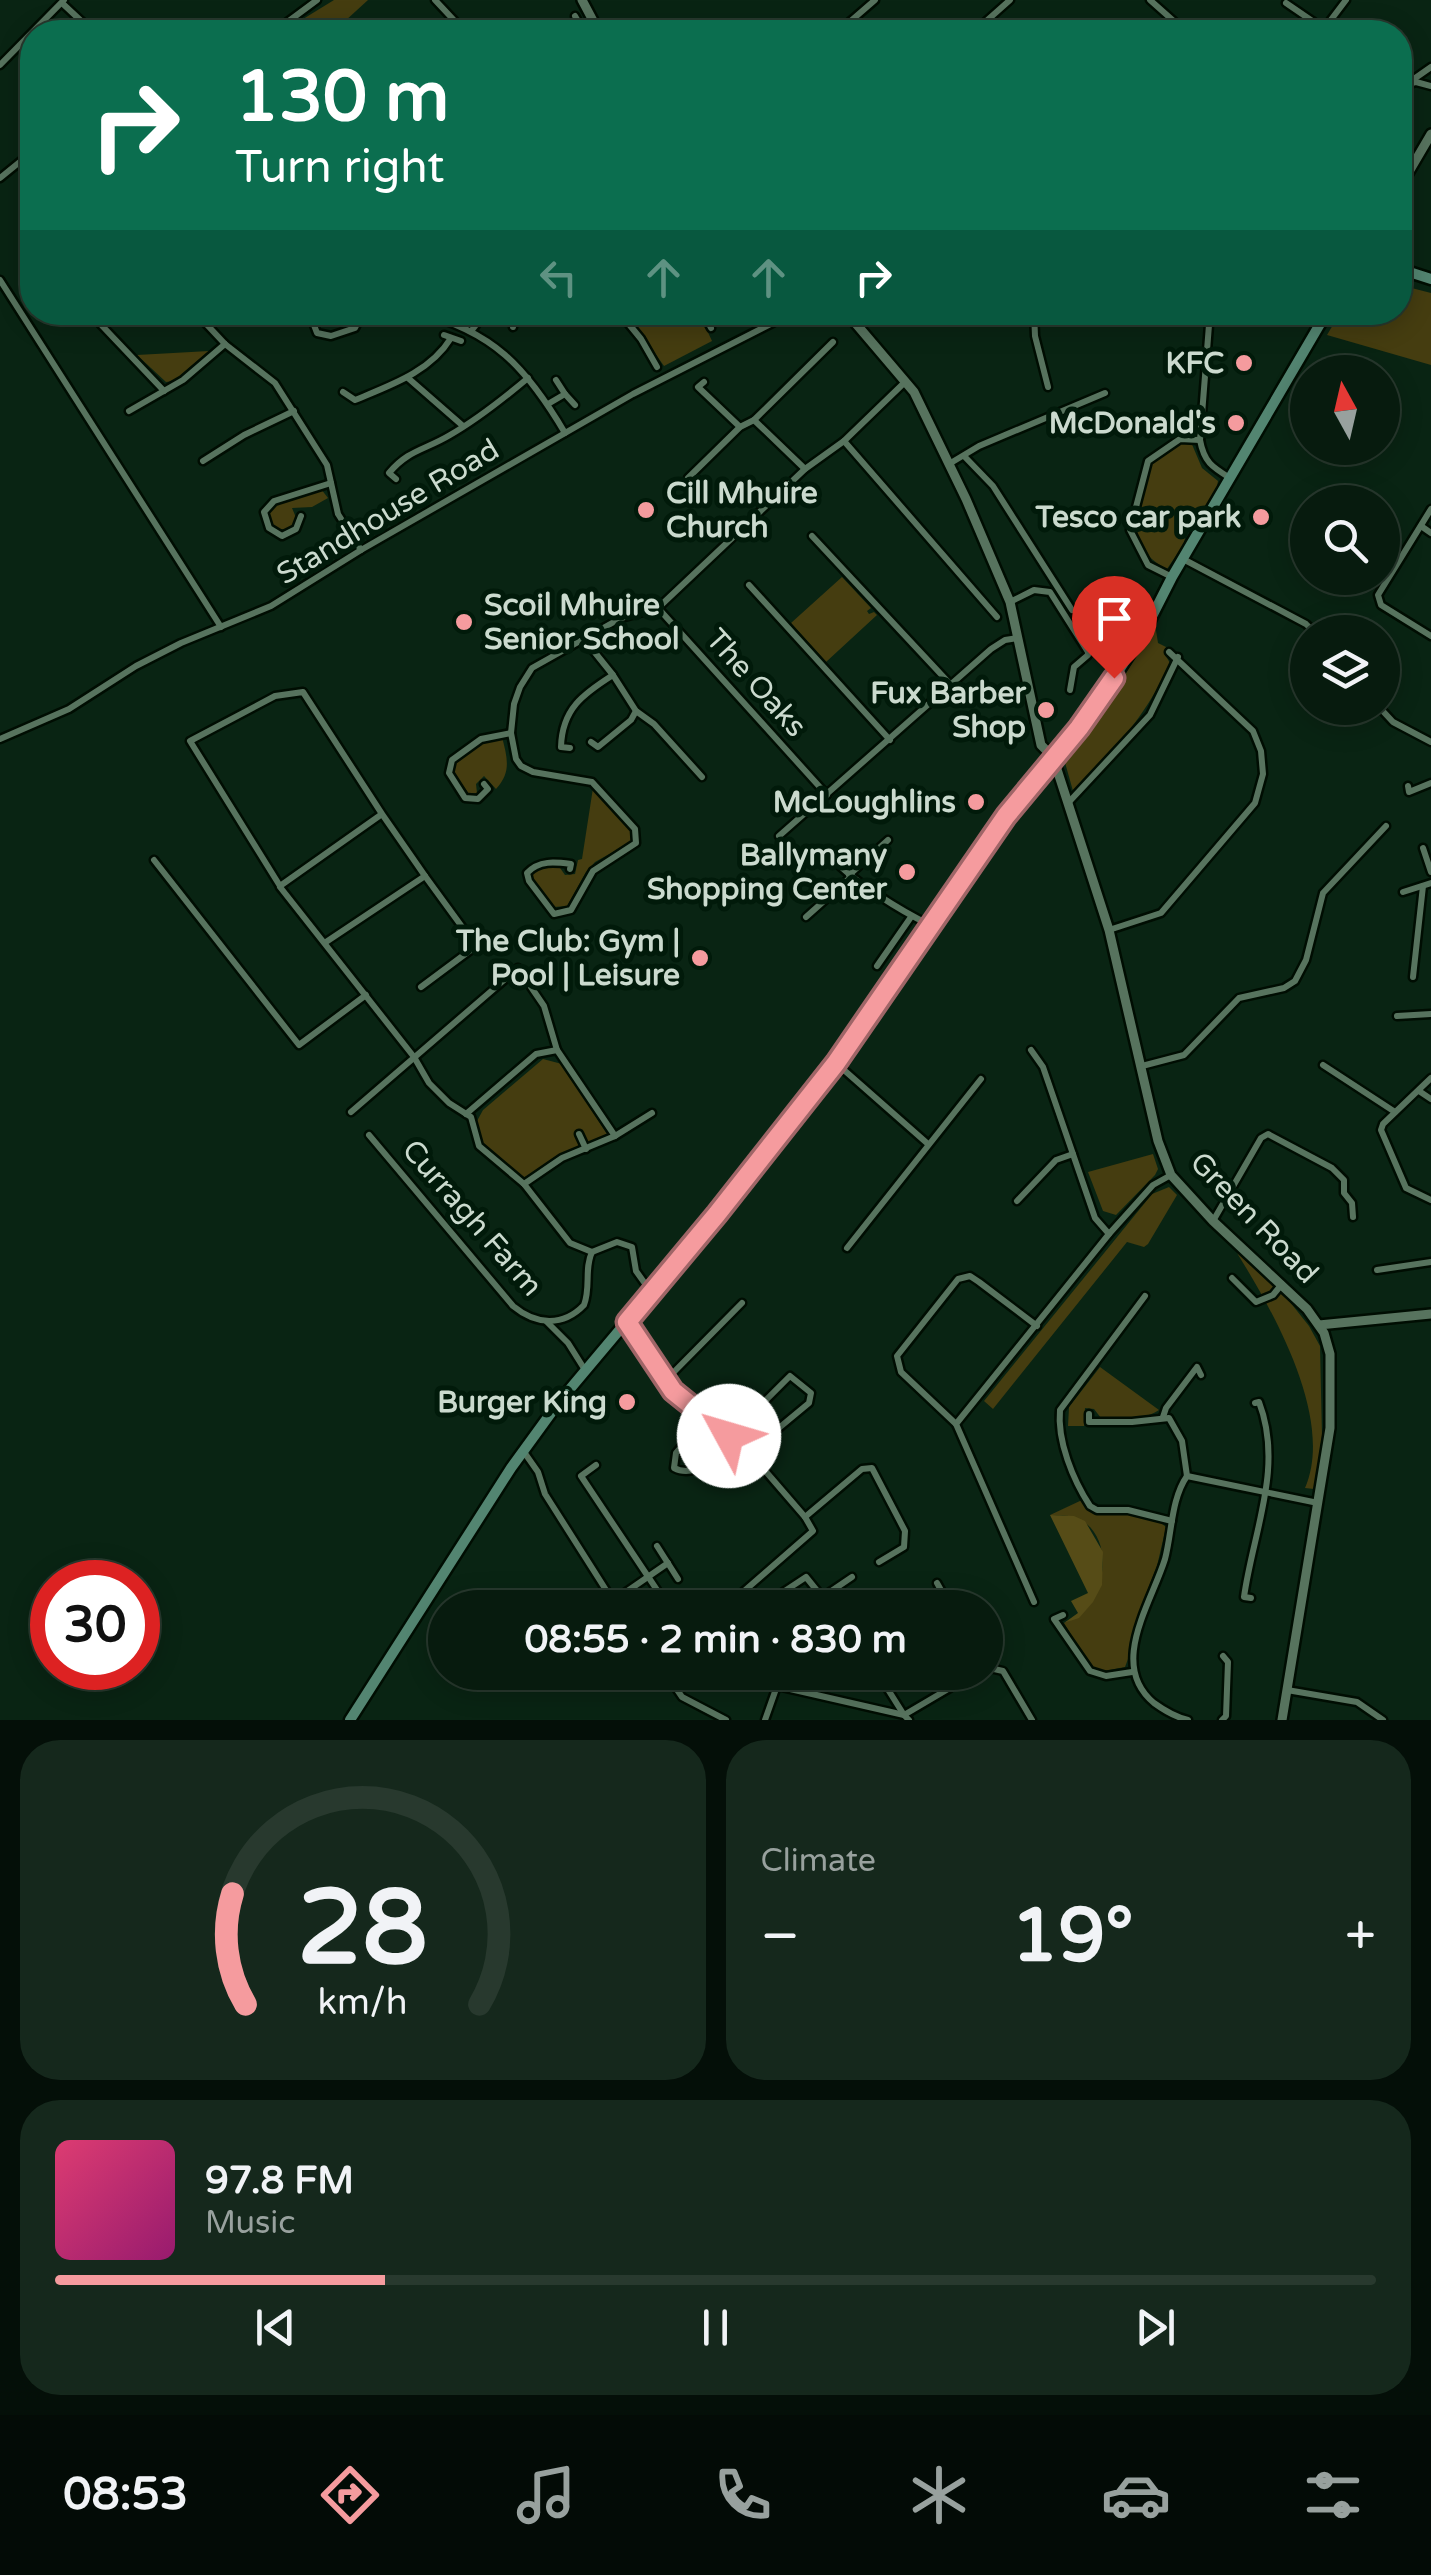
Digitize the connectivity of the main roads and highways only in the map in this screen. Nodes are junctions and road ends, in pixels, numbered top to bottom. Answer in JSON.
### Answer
{"nodes":[{"id":1,"x":1319,"y":325,"type":"edge"},
{"id":2,"x":350,"y":1720,"type":"edge"}],
"edges":[{"from":1,"to":2,"type":"main road"}]}
